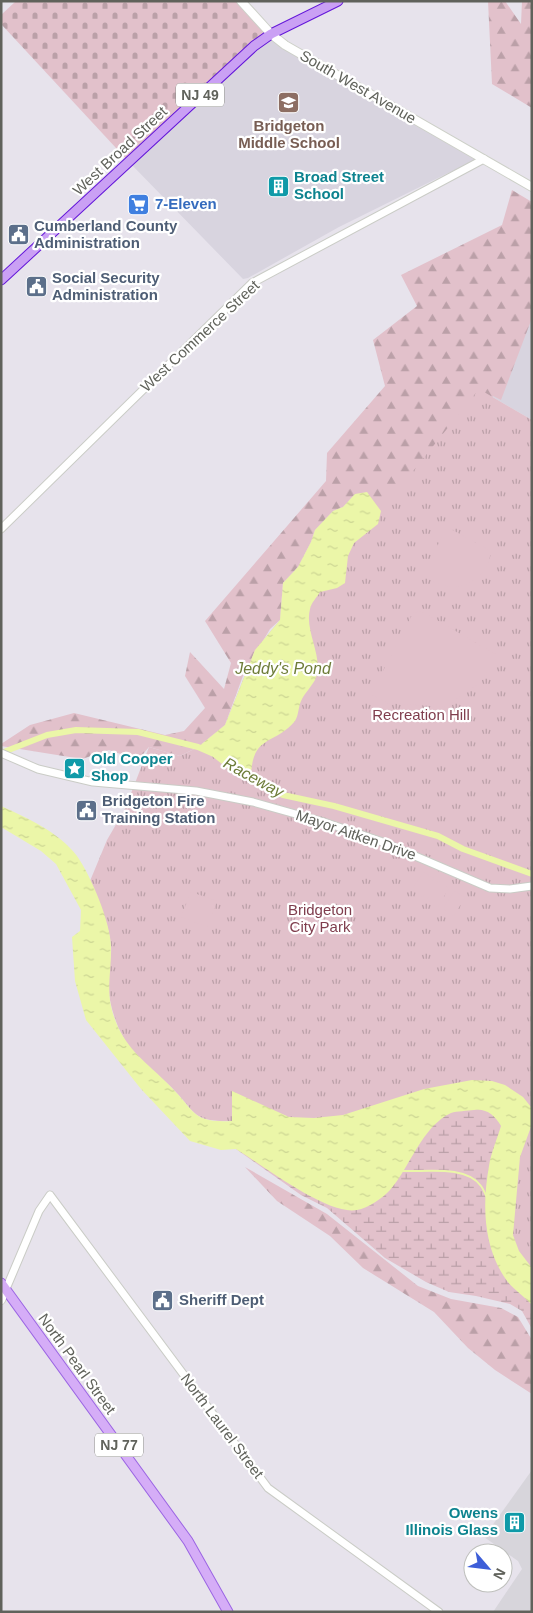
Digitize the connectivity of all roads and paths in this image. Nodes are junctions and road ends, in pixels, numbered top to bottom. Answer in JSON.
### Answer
{"nodes":[{"id":1,"x":241,"y":1,"type":"edge"},
{"id":2,"x":338,"y":1,"type":"edge"},
{"id":3,"x":271,"y":34,"type":"junction"},
{"id":4,"x":484,"y":160,"type":"junction"},
{"id":5,"x":532,"y":186,"type":"edge"},
{"id":6,"x":1,"y":280,"type":"edge"},
{"id":7,"x":1,"y":529,"type":"edge"},
{"id":8,"x":1,"y":753,"type":"edge"},
{"id":9,"x":532,"y":886,"type":"edge"},
{"id":10,"x":4,"y":1286,"type":"edge"},
{"id":11,"x":1,"y":1300,"type":"edge"},
{"id":12,"x":228,"y":1612,"type":"edge"},
{"id":13,"x":439,"y":1612,"type":"edge"}],
"edges":[{"from":1,"to":3,"type":"main road","name":"South West Avenue"},
{"from":2,"to":3,"type":"highway","name":"West Broad Street","number":"NJ 49"},
{"from":3,"to":4,"type":"main road","name":"South West Avenue"},
{"from":3,"to":6,"type":"highway","name":"West Broad Street","number":"NJ 49"},
{"from":4,"to":5,"type":"main road","name":"South West Avenue"},
{"from":4,"to":7,"type":"street","name":"West Commerce Street"},
{"from":8,"to":9,"type":"street","name":"Mayor Aitken Drive"},
{"from":10,"to":11,"type":"main road"},
{"from":10,"to":12,"type":"main road","name":"North Pearl Street","number":"NJ 77"},
{"from":10,"to":13,"type":"street","name":"North Laurel Street"}]}
